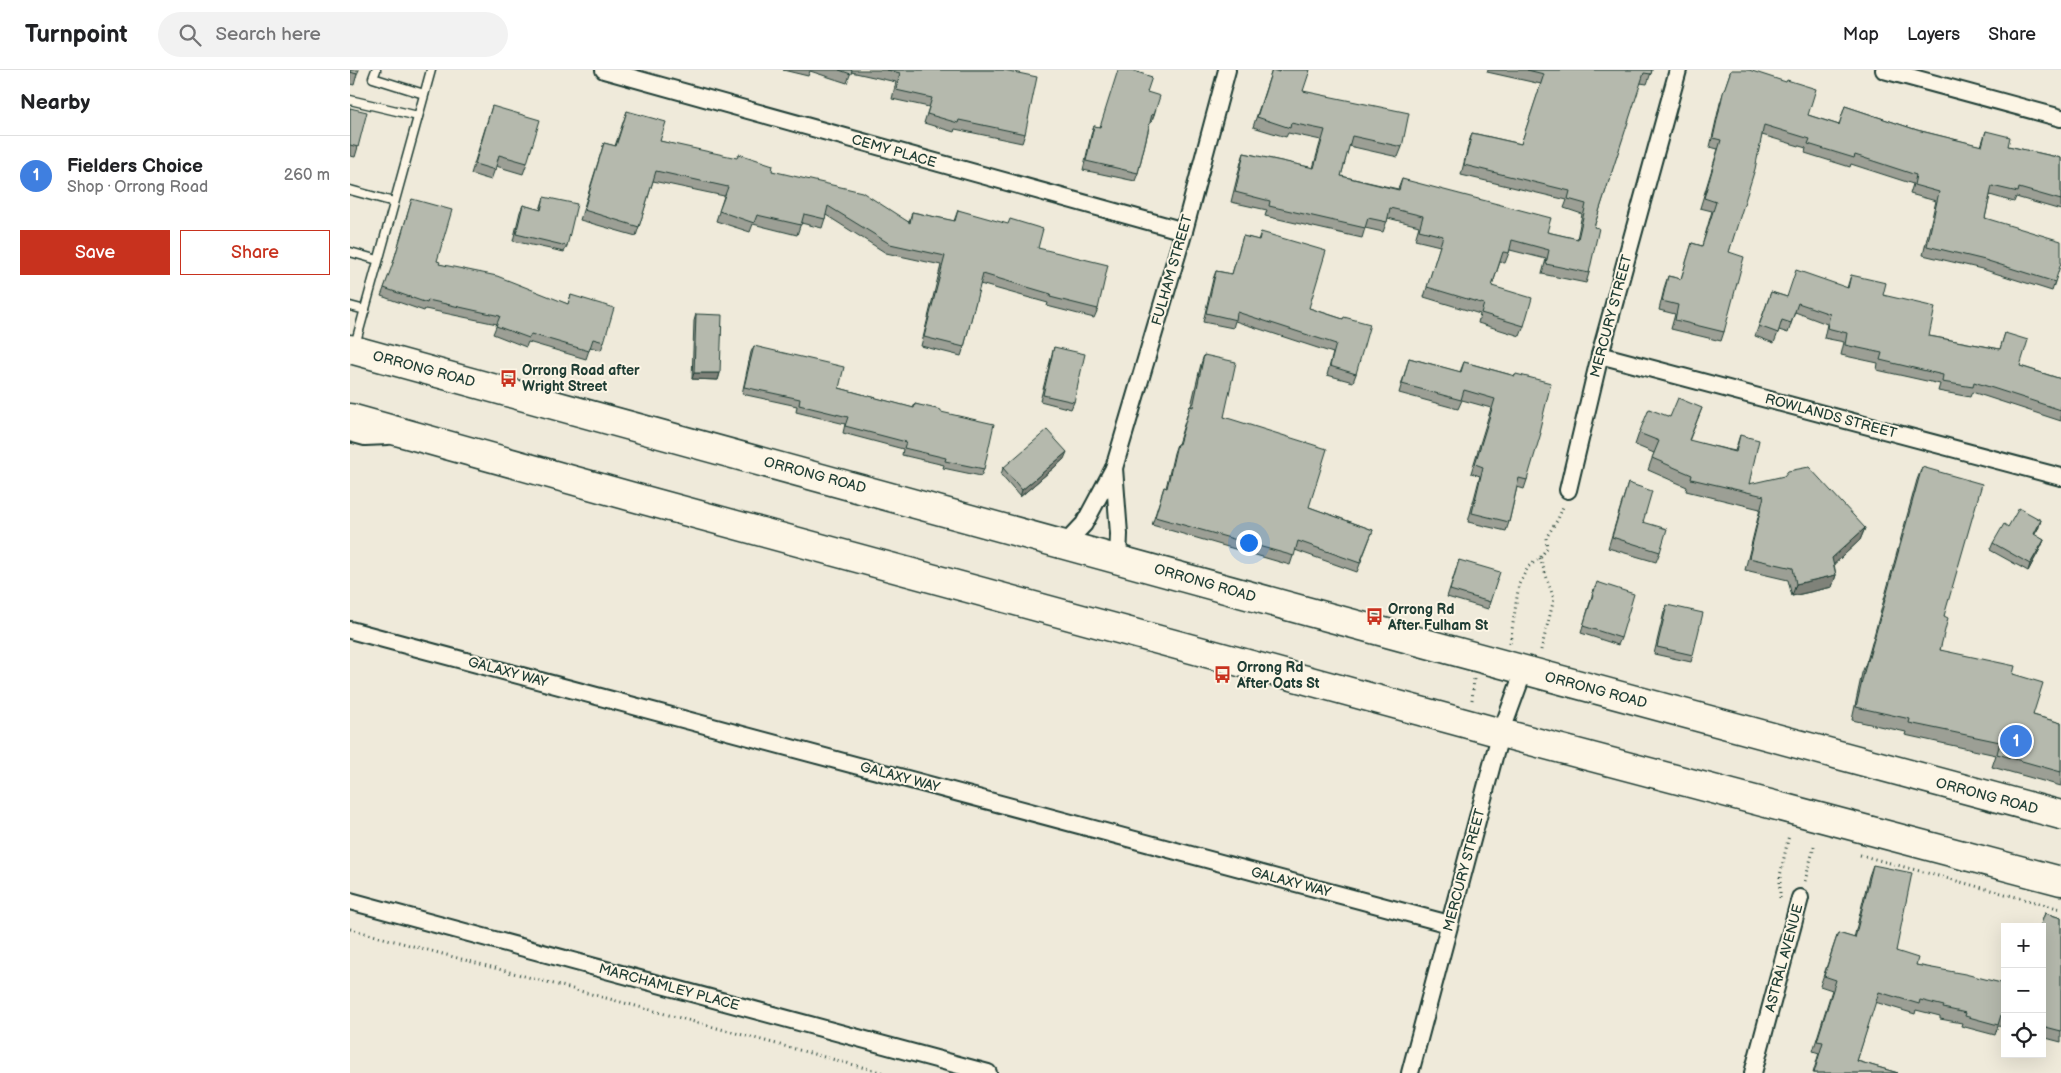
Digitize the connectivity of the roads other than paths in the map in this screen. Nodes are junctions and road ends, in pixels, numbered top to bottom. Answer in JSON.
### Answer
{"nodes":[{"id":1,"x":376,"y":70,"type":"edge"},
{"id":2,"x":431,"y":70,"type":"edge"},
{"id":3,"x":604,"y":70,"type":"edge"},
{"id":4,"x":1227,"y":70,"type":"edge"},
{"id":5,"x":1678,"y":70,"type":"edge"},
{"id":6,"x":1884,"y":70,"type":"edge"},
{"id":7,"x":424,"y":94,"type":"junction"},
{"id":8,"x":350,"y":100,"type":"edge"},
{"id":9,"x":418,"y":116,"type":"junction"},
{"id":10,"x":2061,"y":118,"type":"edge"},
{"id":11,"x":350,"y":190,"type":"edge"},
{"id":12,"x":394,"y":202,"type":"junction"},
{"id":13,"x":1184,"y":232,"type":"junction"},
{"id":14,"x":350,"y":252,"type":"edge"},
{"id":15,"x":378,"y":260,"type":"junction"},
{"id":16,"x":350,"y":306,"type":"edge"},
{"id":17,"x":365,"y":310,"type":"junction"},
{"id":18,"x":352,"y":349,"type":"edge"},
{"id":19,"x":1600,"y":354,"type":"junction"},
{"id":20,"x":350,"y":418,"type":"edge"},
{"id":21,"x":350,"y":433,"type":"edge"},
{"id":22,"x":408,"y":434,"type":"junction"},
{"id":23,"x":1114,"y":468,"type":"junction"},
{"id":24,"x":2061,"y":477,"type":"edge"},
{"id":25,"x":1568,"y":490,"type":"road end"},
{"id":26,"x":1065,"y":544,"type":"junction"},
{"id":27,"x":1118,"y":559,"type":"junction"},
{"id":28,"x":350,"y":630,"type":"edge"},
{"id":29,"x":1532,"y":661,"type":"junction"},
{"id":30,"x":1501,"y":733,"type":"junction"},
{"id":31,"x":2061,"y":815,"type":"edge"},
{"id":32,"x":2061,"y":881,"type":"edge"},
{"id":33,"x":1800,"y":898,"type":"road end"},
{"id":34,"x":350,"y":901,"type":"edge"},
{"id":35,"x":1449,"y":924,"type":"junction"},
{"id":36,"x":988,"y":1073,"type":"edge"},
{"id":37,"x":1410,"y":1073,"type":"edge"},
{"id":38,"x":1753,"y":1073,"type":"edge"}],
"edges":[{"from":1,"to":7,"type":"lane"},
{"from":2,"to":7,"type":"lane"},
{"from":3,"to":13,"type":"street","name":"CEMY PLACE"},
{"from":4,"to":13,"type":"street","name":"FULHAM STREET"},
{"from":5,"to":19,"type":"street","name":"MERCURY STREET"},
{"from":6,"to":10,"type":"street"},
{"from":7,"to":9,"type":"lane"},
{"from":8,"to":9,"type":"lane"},
{"from":9,"to":12,"type":"lane"},
{"from":11,"to":12,"type":"lane"},
{"from":12,"to":15,"type":"lane"},
{"from":13,"to":23,"type":"street","name":"FULHAM STREET"},
{"from":14,"to":15,"type":"lane"},
{"from":15,"to":17,"type":"lane"},
{"from":16,"to":17,"type":"lane"},
{"from":17,"to":18,"type":"lane"},
{"from":18,"to":26,"type":"highway","name":"ORRONG ROAD"},
{"from":19,"to":24,"type":"street","name":"ROWLANDS STREET"},
{"from":19,"to":25,"type":"street","name":"MERCURY STREET"},
{"from":20,"to":22,"type":"highway"},
{"from":21,"to":22,"type":"street"},
{"from":22,"to":30,"type":"highway"},
{"from":23,"to":26,"type":"street","name":"FULHAM STREET"},
{"from":23,"to":27,"type":"street","name":"FULHAM STREET"},
{"from":26,"to":27,"type":"highway","name":"ORRONG ROAD"},
{"from":27,"to":29,"type":"highway","name":"ORRONG ROAD"},
{"from":28,"to":35,"type":"street","name":"GALAXY WAY"},
{"from":29,"to":30,"type":"street","name":"MERCURY STREET"},
{"from":29,"to":31,"type":"highway","name":"ORRONG ROAD"},
{"from":30,"to":32,"type":"highway"},
{"from":30,"to":35,"type":"street","name":"MERCURY STREET"},
{"from":33,"to":38,"type":"street","name":"ASTRAL AVENUE"},
{"from":34,"to":36,"type":"street","name":"MARCHAMLEY PLACE"},
{"from":35,"to":37,"type":"street","name":"MERCURY STREET"}]}
